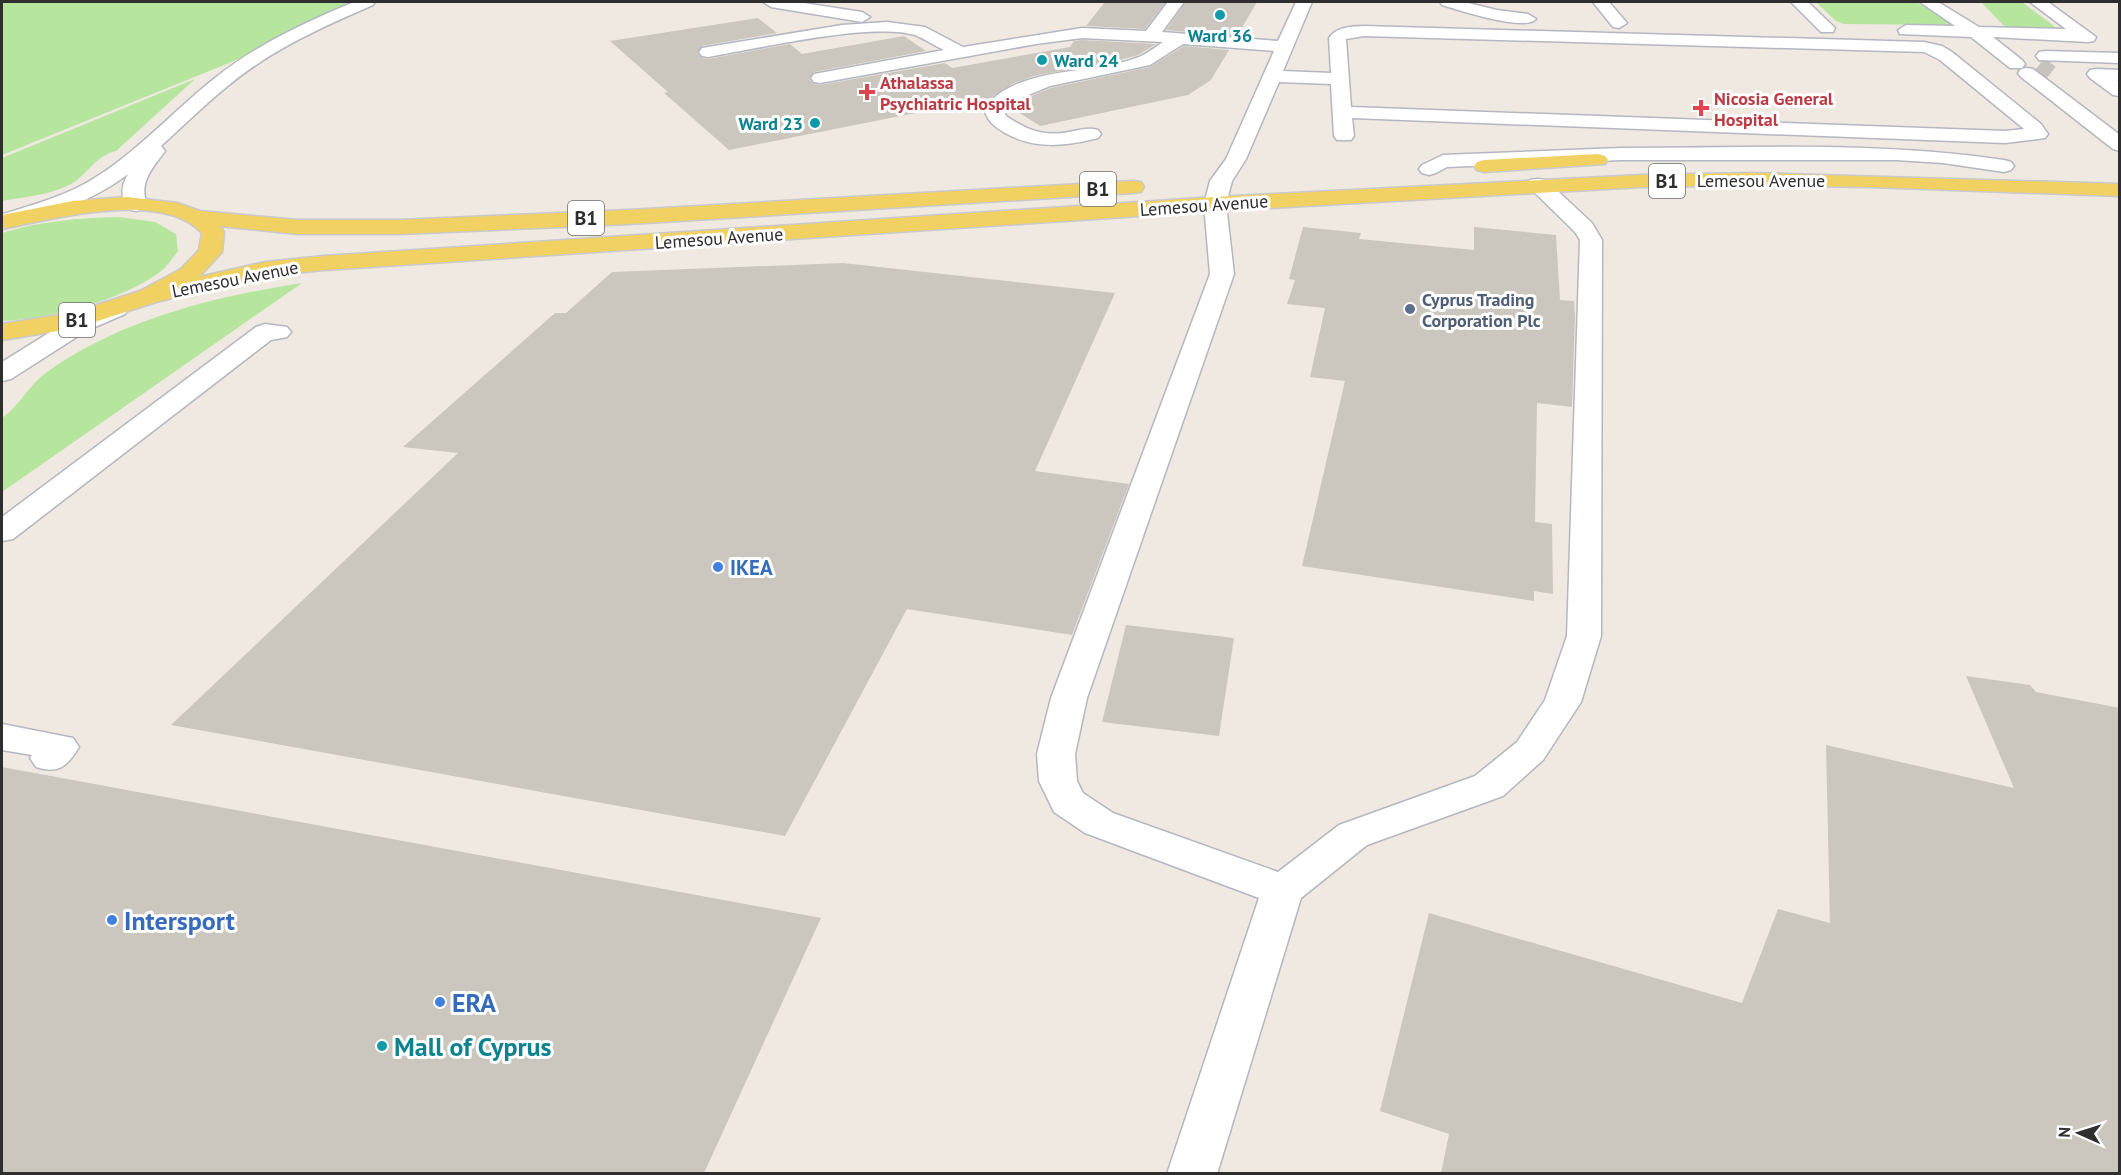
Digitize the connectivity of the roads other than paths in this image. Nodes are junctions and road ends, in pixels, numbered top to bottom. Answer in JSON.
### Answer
{"nodes":[{"id":1,"x":367,"y":2,"type":"edge"},
{"id":2,"x":771,"y":2,"type":"edge"},
{"id":3,"x":1176,"y":2,"type":"edge"},
{"id":4,"x":1304,"y":2,"type":"edge"},
{"id":5,"x":1449,"y":2,"type":"edge"},
{"id":6,"x":1601,"y":2,"type":"edge"},
{"id":7,"x":1799,"y":2,"type":"edge"},
{"id":8,"x":1928,"y":2,"type":"edge"},
{"id":9,"x":2038,"y":2,"type":"edge"},
{"id":10,"x":1985,"y":17,"type":"dead end"},
{"id":11,"x":1619,"y":23,"type":"junction"},
{"id":12,"x":887,"y":27,"type":"junction"},
{"id":13,"x":1827,"y":28,"type":"junction"},
{"id":14,"x":1975,"y":32,"type":"junction"},
{"id":15,"x":2001,"y":32,"type":"junction"},
{"id":16,"x":2084,"y":35,"type":"junction"},
{"id":17,"x":1151,"y":36,"type":"junction"},
{"id":18,"x":1179,"y":39,"type":"junction"},
{"id":19,"x":1285,"y":47,"type":"junction"},
{"id":20,"x":2120,"y":50,"type":"edge"},
{"id":21,"x":708,"y":52,"type":"dead end"},
{"id":22,"x":960,"y":52,"type":"junction"},
{"id":23,"x":2120,"y":58,"type":"edge"},
{"id":24,"x":2034,"y":70,"type":"junction"},
{"id":25,"x":2120,"y":75,"type":"edge"},
{"id":26,"x":1272,"y":76,"type":"junction"},
{"id":27,"x":820,"y":78,"type":"dead end"},
{"id":28,"x":1339,"y":79,"type":"junction"},
{"id":29,"x":1987,"y":90,"type":"junction"},
{"id":30,"x":2120,"y":91,"type":"edge"},
{"id":31,"x":1342,"y":112,"type":"junction"},
{"id":32,"x":171,"y":127,"type":"junction"},
{"id":33,"x":2120,"y":128,"type":"edge"},
{"id":34,"x":1091,"y":134,"type":"dead end"},
{"id":35,"x":1344,"y":136,"type":"dead end"},
{"id":36,"x":2120,"y":145,"type":"edge"},
{"id":37,"x":1406,"y":171,"type":"dead end"},
{"id":38,"x":2120,"y":171,"type":"edge"},
{"id":39,"x":1244,"y":180,"type":"dead end"},
{"id":40,"x":1538,"y":185,"type":"junction"},
{"id":41,"x":1151,"y":186,"type":"dead end"},
{"id":42,"x":1211,"y":189,"type":"junction"},
{"id":43,"x":2120,"y":190,"type":"edge"},
{"id":44,"x":136,"y":204,"type":"junction"},
{"id":45,"x":198,"y":217,"type":"junction"},
{"id":46,"x":5,"y":221,"type":"edge"},
{"id":47,"x":137,"y":301,"type":"junction"},
{"id":48,"x":2,"y":332,"type":"edge"},
{"id":49,"x":278,"y":332,"type":"dead end"},
{"id":50,"x":2,"y":372,"type":"edge"},
{"id":51,"x":78,"y":488,"type":"dead end"},
{"id":52,"x":2,"y":532,"type":"edge"},
{"id":53,"x":2,"y":540,"type":"edge"},
{"id":54,"x":2,"y":736,"type":"edge"},
{"id":55,"x":49,"y":758,"type":"dead end"},
{"id":56,"x":1283,"y":890,"type":"junction"},
{"id":57,"x":1192,"y":1173,"type":"edge"}],
"edges":[{"from":1,"to":32,"type":"street"},
{"from":2,"to":12,"type":"street"},
{"from":3,"to":17,"type":"street"},
{"from":4,"to":19,"type":"street"},
{"from":5,"to":11,"type":"street"},
{"from":6,"to":11,"type":"street"},
{"from":7,"to":13,"type":"street"},
{"from":8,"to":14,"type":"street"},
{"from":9,"to":16,"type":"street"},
{"from":10,"to":15,"type":"street"},
{"from":11,"to":13,"type":"street"},
{"from":12,"to":21,"type":"street"},
{"from":12,"to":22,"type":"street"},
{"from":13,"to":14,"type":"street"},
{"from":14,"to":15,"type":"street"},
{"from":14,"to":24,"type":"street"},
{"from":15,"to":16,"type":"street"},
{"from":15,"to":24,"type":"street"},
{"from":16,"to":20,"type":"street"},
{"from":17,"to":18,"type":"street"},
{"from":17,"to":22,"type":"street"},
{"from":18,"to":19,"type":"street"},
{"from":18,"to":34,"type":"street"},
{"from":19,"to":26,"type":"street"},
{"from":22,"to":27,"type":"street"},
{"from":23,"to":24,"type":"street"},
{"from":24,"to":29,"type":"street"},
{"from":24,"to":33,"type":"street"},
{"from":24,"to":36,"type":"street"},
{"from":25,"to":30,"type":"street"},
{"from":26,"to":28,"type":"street"},
{"from":26,"to":42,"type":"street"},
{"from":28,"to":29,"type":"street"},
{"from":28,"to":31,"type":"street"},
{"from":29,"to":31,"type":"street"},
{"from":31,"to":35,"type":"street"},
{"from":32,"to":44,"type":"street"},
{"from":32,"to":46,"type":"street"},
{"from":37,"to":38,"type":"main road","name":"Lemesou Avenue","number":"B1"},
{"from":39,"to":42,"type":"main road","name":"Lemesou Avenue","number":"B1"},
{"from":40,"to":42,"type":"main road","name":"Lemesou Avenue","number":"B1"},
{"from":40,"to":43,"type":"main road","name":"Lemesou Avenue","number":"B1"},
{"from":40,"to":56,"type":"street"},
{"from":41,"to":45,"type":"main road","name":"Lemesou Avenue","number":"B1"},
{"from":42,"to":47,"type":"main road","name":"Lemesou Avenue","number":"B1"},
{"from":42,"to":56,"type":"street"},
{"from":44,"to":45,"type":"main road","number":"B1"},
{"from":44,"to":46,"type":"main road","number":"B1"},
{"from":45,"to":47,"type":"main road","number":"B1"},
{"from":47,"to":48,"type":"main road","number":"B1"},
{"from":47,"to":50,"type":"street"},
{"from":49,"to":52,"type":"street"},
{"from":51,"to":53,"type":"street"},
{"from":54,"to":55,"type":"street"},
{"from":56,"to":57,"type":"street"}]}
